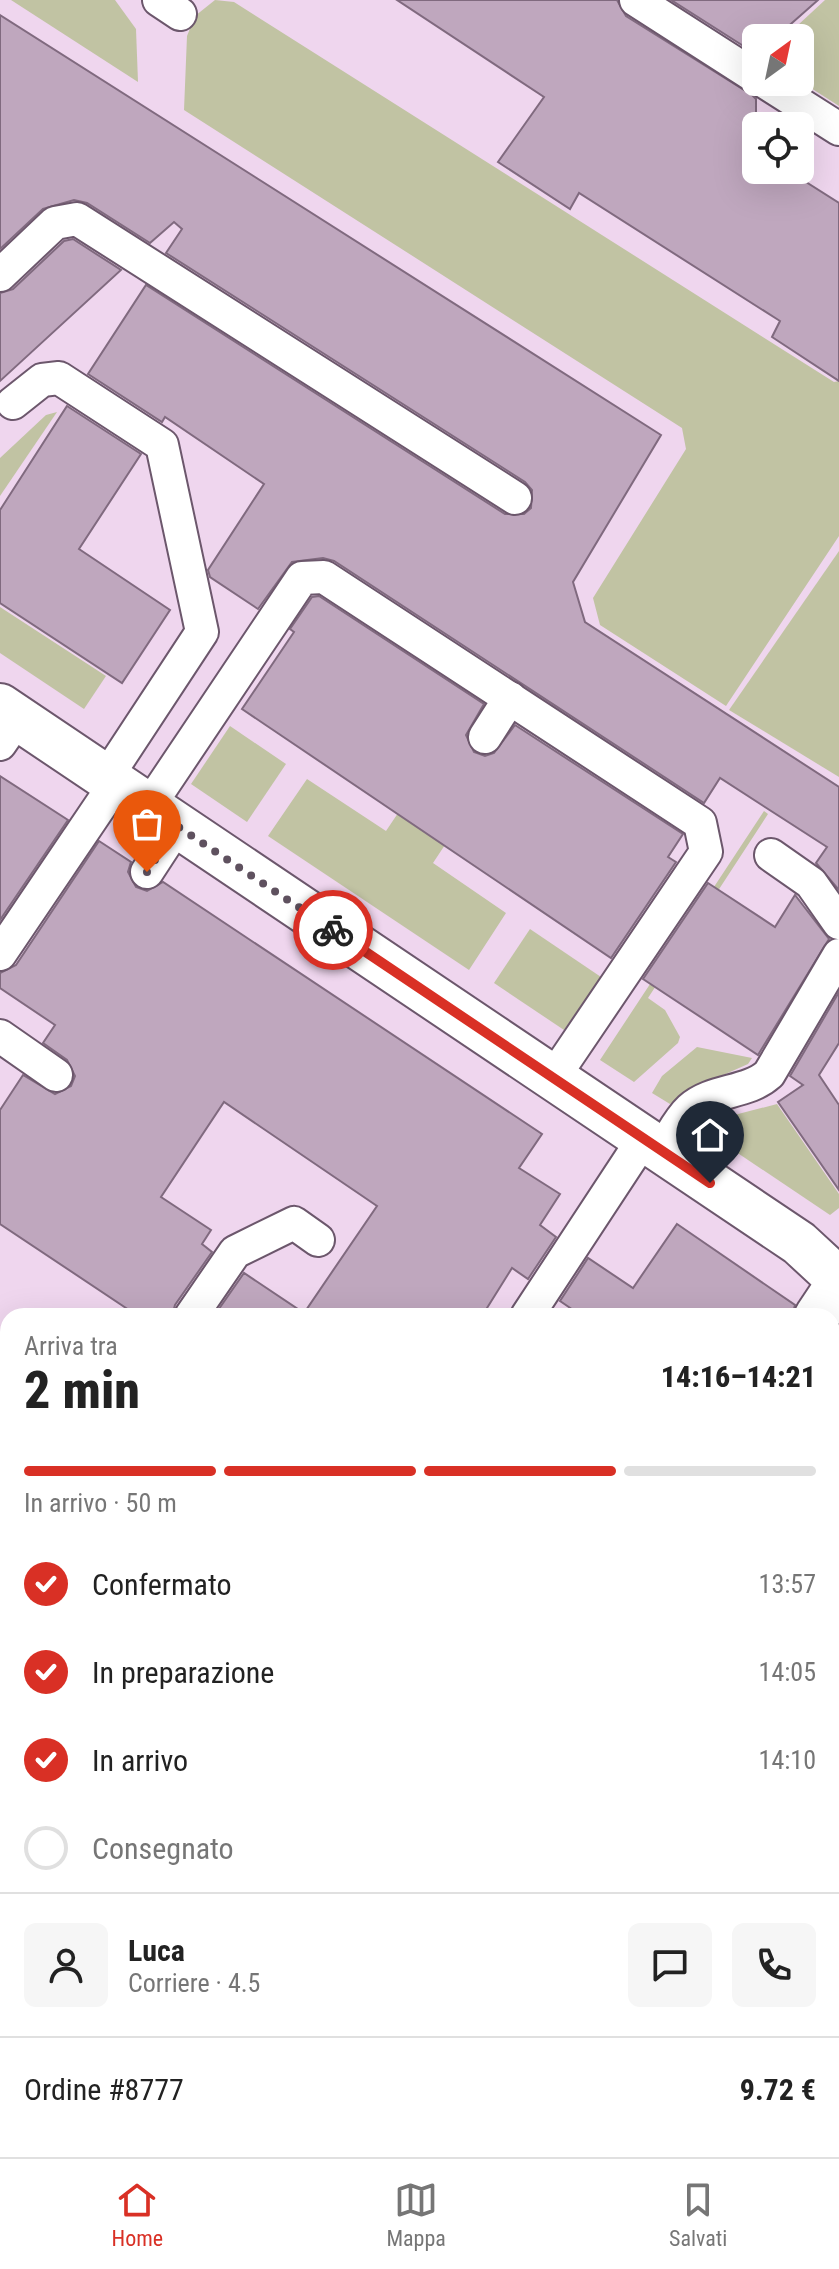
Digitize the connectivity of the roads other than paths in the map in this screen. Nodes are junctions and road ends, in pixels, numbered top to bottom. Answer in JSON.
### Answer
{"nodes":[{"id":1,"x":636,"y":0,"type":"edge"},
{"id":2,"x":742,"y":68,"type":"edge"},
{"id":3,"x":787,"y":96,"type":"edge"},
{"id":4,"x":839,"y":129,"type":"edge"},
{"id":5,"x":0,"y":275,"type":"edge"},
{"id":6,"x":13,"y":403,"type":"dead end"},
{"id":7,"x":515,"y":498,"type":"dead end"},
{"id":8,"x":510,"y":698,"type":"junction"},
{"id":9,"x":6,"y":723,"type":"edge"},
{"id":10,"x":485,"y":737,"type":"dead end"},
{"id":11,"x":137,"y":798,"type":"junction"},
{"id":12,"x":771,"y":855,"type":"dead end"},
{"id":13,"x":147,"y":872,"type":"dead end"},
{"id":14,"x":839,"y":923,"type":"edge"},
{"id":15,"x":0,"y":954,"type":"edge"},
{"id":16,"x":839,"y":955,"type":"edge"},
{"id":17,"x":0,"y":1036,"type":"edge"},
{"id":18,"x":56,"y":1075,"type":"dead end"},
{"id":19,"x":553,"y":1078,"type":"junction"},
{"id":20,"x":652,"y":1145,"type":"junction"},
{"id":21,"x":318,"y":1240,"type":"dead end"},
{"id":22,"x":839,"y":1282,"type":"edge"},
{"id":23,"x":196,"y":1308,"type":"edge"},
{"id":24,"x":533,"y":1308,"type":"edge"},
{"id":25,"x":822,"y":1308,"type":"edge"}],
"edges":[{"from":1,"to":2,"type":"lane"},
{"from":3,"to":4,"type":"lane"},
{"from":5,"to":7,"type":"lane"},
{"from":6,"to":11,"type":"lane"},
{"from":8,"to":10,"type":"lane"},
{"from":8,"to":11,"type":"lane"},
{"from":8,"to":19,"type":"lane"},
{"from":9,"to":11,"type":"street"},
{"from":11,"to":13,"type":"lane"},
{"from":11,"to":15,"type":"lane"},
{"from":11,"to":19,"type":"street"},
{"from":12,"to":14,"type":"lane"},
{"from":16,"to":20,"type":"lane"},
{"from":17,"to":18,"type":"lane"},
{"from":19,"to":20,"type":"street"},
{"from":20,"to":22,"type":"street"},
{"from":20,"to":24,"type":"lane"},
{"from":21,"to":23,"type":"lane"},
{"from":22,"to":25,"type":"street"}]}
